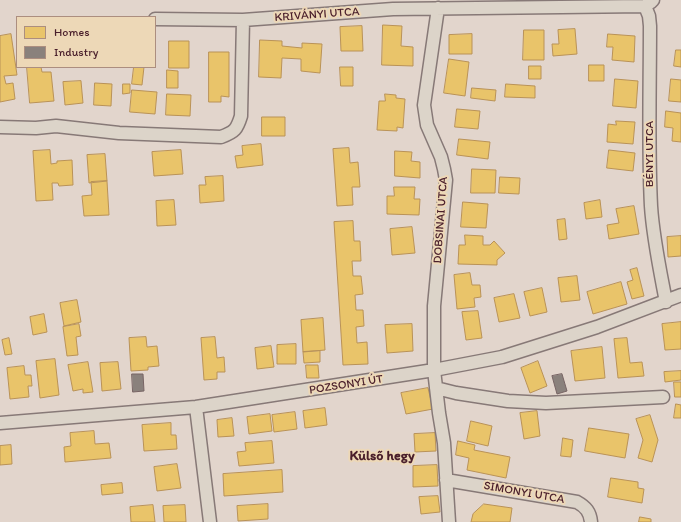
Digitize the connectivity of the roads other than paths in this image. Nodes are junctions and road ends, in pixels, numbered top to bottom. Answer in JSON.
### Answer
{"nodes":[{"id":1,"x":649,"y":3,"type":"edge"},
{"id":2,"x":438,"y":8,"type":"junction"},
{"id":3,"x":156,"y":19,"type":"edge"},
{"id":4,"x":243,"y":20,"type":"junction"},
{"id":5,"x":0,"y":127,"type":"edge"},
{"id":6,"x":681,"y":295,"type":"edge"},
{"id":7,"x":666,"y":302,"type":"junction"},
{"id":8,"x":434,"y":370,"type":"junction"},
{"id":9,"x":436,"y":388,"type":"junction"},
{"id":10,"x":663,"y":397,"type":"dead end"},
{"id":11,"x":196,"y":407,"type":"junction"},
{"id":12,"x":0,"y":423,"type":"edge"},
{"id":13,"x":446,"y":480,"type":"junction"},
{"id":14,"x":210,"y":522,"type":"edge"},
{"id":15,"x":449,"y":522,"type":"edge"},
{"id":16,"x":591,"y":522,"type":"edge"}],
"edges":[{"from":1,"to":2,"type":"street","name":"KRIVÁNYI UTCA"},
{"from":1,"to":7,"type":"street","name":"BÉNYI UTCA"},
{"from":2,"to":4,"type":"street","name":"KRIVÁNYI UTCA"},
{"from":2,"to":8,"type":"street","name":"DOBSINAI UTCA"},
{"from":3,"to":4,"type":"street","name":"KRIVÁNYI UTCA"},
{"from":4,"to":5,"type":"street"},
{"from":6,"to":7,"type":"street","name":"POZSONYI ÚT"},
{"from":7,"to":8,"type":"street","name":"POZSONYI ÚT"},
{"from":8,"to":9,"type":"street","name":"DOBSINAI UTCA"},
{"from":8,"to":11,"type":"street","name":"POZSONYI ÚT"},
{"from":9,"to":10,"type":"street"},
{"from":9,"to":13,"type":"street","name":"DOBSINAI UTCA"},
{"from":11,"to":12,"type":"street","name":"POZSONYI ÚT"},
{"from":11,"to":14,"type":"street"},
{"from":13,"to":15,"type":"street","name":"DOBSINAI UTCA"},
{"from":13,"to":16,"type":"street","name":"SIMONYI UTCA"}]}
